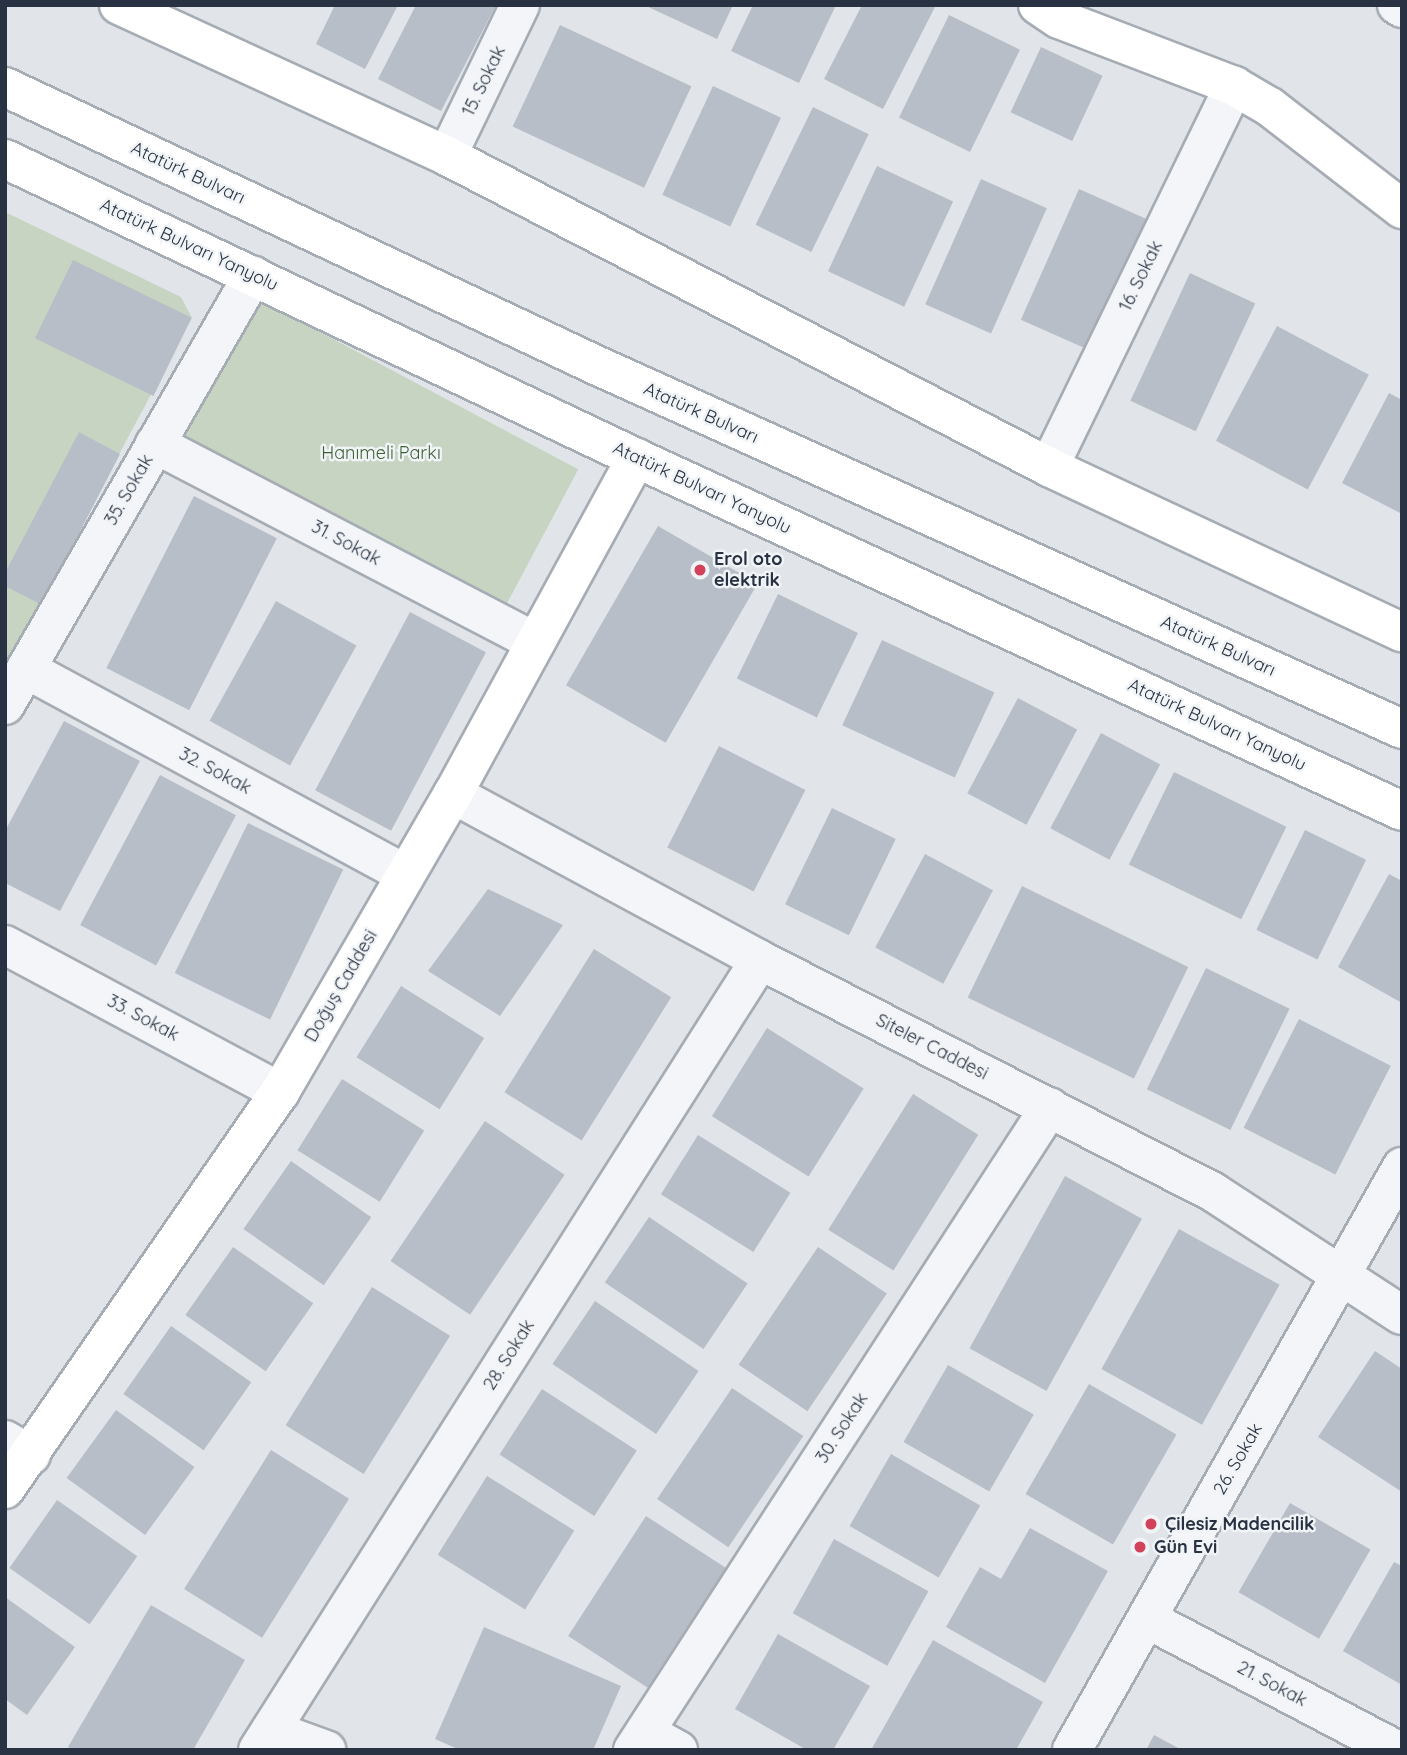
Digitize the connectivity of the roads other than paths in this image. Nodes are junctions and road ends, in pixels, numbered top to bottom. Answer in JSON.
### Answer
{"nodes":[{"id":1,"x":119,"y":5,"type":"edge"},
{"id":2,"x":520,"y":5,"type":"edge"},
{"id":3,"x":1038,"y":5,"type":"edge"},
{"id":4,"x":1397,"y":5,"type":"edge"},
{"id":5,"x":1402,"y":8,"type":"edge"},
{"id":6,"x":1234,"y":86,"type":"junction"},
{"id":7,"x":5,"y":87,"type":"edge"},
{"id":8,"x":447,"y":156,"type":"junction"},
{"id":9,"x":5,"y":159,"type":"edge"},
{"id":10,"x":1402,"y":209,"type":"edge"},
{"id":11,"x":253,"y":275,"type":"junction"},
{"id":12,"x":156,"y":443,"type":"junction"},
{"id":13,"x":636,"y":458,"type":"junction"},
{"id":14,"x":1049,"y":467,"type":"junction"},
{"id":15,"x":1402,"y":632,"type":"edge"},
{"id":16,"x":536,"y":642,"type":"junction"},
{"id":17,"x":26,"y":669,"type":"junction"},
{"id":18,"x":5,"y":705,"type":"edge"},
{"id":19,"x":1402,"y":729,"type":"edge"},
{"id":20,"x":453,"y":794,"type":"junction"},
{"id":21,"x":1402,"y":811,"type":"edge"},
{"id":22,"x":405,"y":874,"type":"junction"},
{"id":23,"x":5,"y":945,"type":"edge"},
{"id":24,"x":760,"y":960,"type":"junction"},
{"id":25,"x":280,"y":1092,"type":"junction"},
{"id":26,"x":1050,"y":1107,"type":"junction"},
{"id":27,"x":1402,"y":1167,"type":"edge"},
{"id":28,"x":1344,"y":1275,"type":"junction"},
{"id":29,"x":1402,"y":1315,"type":"edge"},
{"id":30,"x":18,"y":1447,"type":"edge"},
{"id":31,"x":5,"y":1489,"type":"edge"},
{"id":32,"x":1147,"y":1619,"type":"junction"},
{"id":33,"x":265,"y":1740,"type":"edge"},
{"id":34,"x":639,"y":1741,"type":"edge"},
{"id":35,"x":326,"y":1750,"type":"edge"},
{"id":36,"x":678,"y":1750,"type":"edge"},
{"id":37,"x":1072,"y":1750,"type":"edge"},
{"id":38,"x":1396,"y":1750,"type":"edge"}],
"edges":[{"from":1,"to":8,"type":"main road"},
{"from":2,"to":8,"type":"street","name":"15. Sokak"},
{"from":3,"to":6,"type":"main road"},
{"from":4,"to":5,"type":"street"},
{"from":6,"to":10,"type":"main road"},
{"from":6,"to":14,"type":"street","name":"16. Sokak"},
{"from":7,"to":19,"type":"main road","name":"Atatürk Bulvarı"},
{"from":8,"to":14,"type":"main road"},
{"from":9,"to":11,"type":"main road","name":"Atatürk Bulvarı Yanyolu"},
{"from":11,"to":12,"type":"street","name":"35. Sokak"},
{"from":11,"to":13,"type":"main road","name":"Atatürk Bulvarı Yanyolu"},
{"from":12,"to":16,"type":"street","name":"31. Sokak"},
{"from":12,"to":17,"type":"street","name":"35. Sokak"},
{"from":13,"to":16,"type":"main road","name":"Doğuş Caddesi"},
{"from":13,"to":21,"type":"main road","name":"Atatürk Bulvarı Yanyolu"},
{"from":14,"to":15,"type":"main road"},
{"from":16,"to":20,"type":"main road","name":"Doğuş Caddesi"},
{"from":17,"to":18,"type":"street","name":"35. Sokak"},
{"from":17,"to":22,"type":"street","name":"32. Sokak"},
{"from":20,"to":22,"type":"main road","name":"Doğuş Caddesi"},
{"from":20,"to":24,"type":"street","name":"Siteler Caddesi"},
{"from":22,"to":25,"type":"main road","name":"Doğuş Caddesi"},
{"from":23,"to":25,"type":"street","name":"33. Sokak"},
{"from":24,"to":26,"type":"street","name":"Siteler Caddesi"},
{"from":24,"to":33,"type":"street","name":"28. Sokak"},
{"from":25,"to":30,"type":"main road","name":"Doğuş Caddesi"},
{"from":26,"to":28,"type":"street","name":"Siteler Caddesi"},
{"from":26,"to":34,"type":"street","name":"30. Sokak"},
{"from":27,"to":28,"type":"street","name":"26. Sokak"},
{"from":28,"to":29,"type":"street","name":"Siteler Caddesi"},
{"from":28,"to":32,"type":"street","name":"26. Sokak"},
{"from":30,"to":31,"type":"main road","name":"Doğuş Caddesi"},
{"from":32,"to":37,"type":"street","name":"26. Sokak"},
{"from":32,"to":38,"type":"street","name":"21. Sokak"},
{"from":33,"to":35,"type":"street"},
{"from":34,"to":36,"type":"street"}]}
